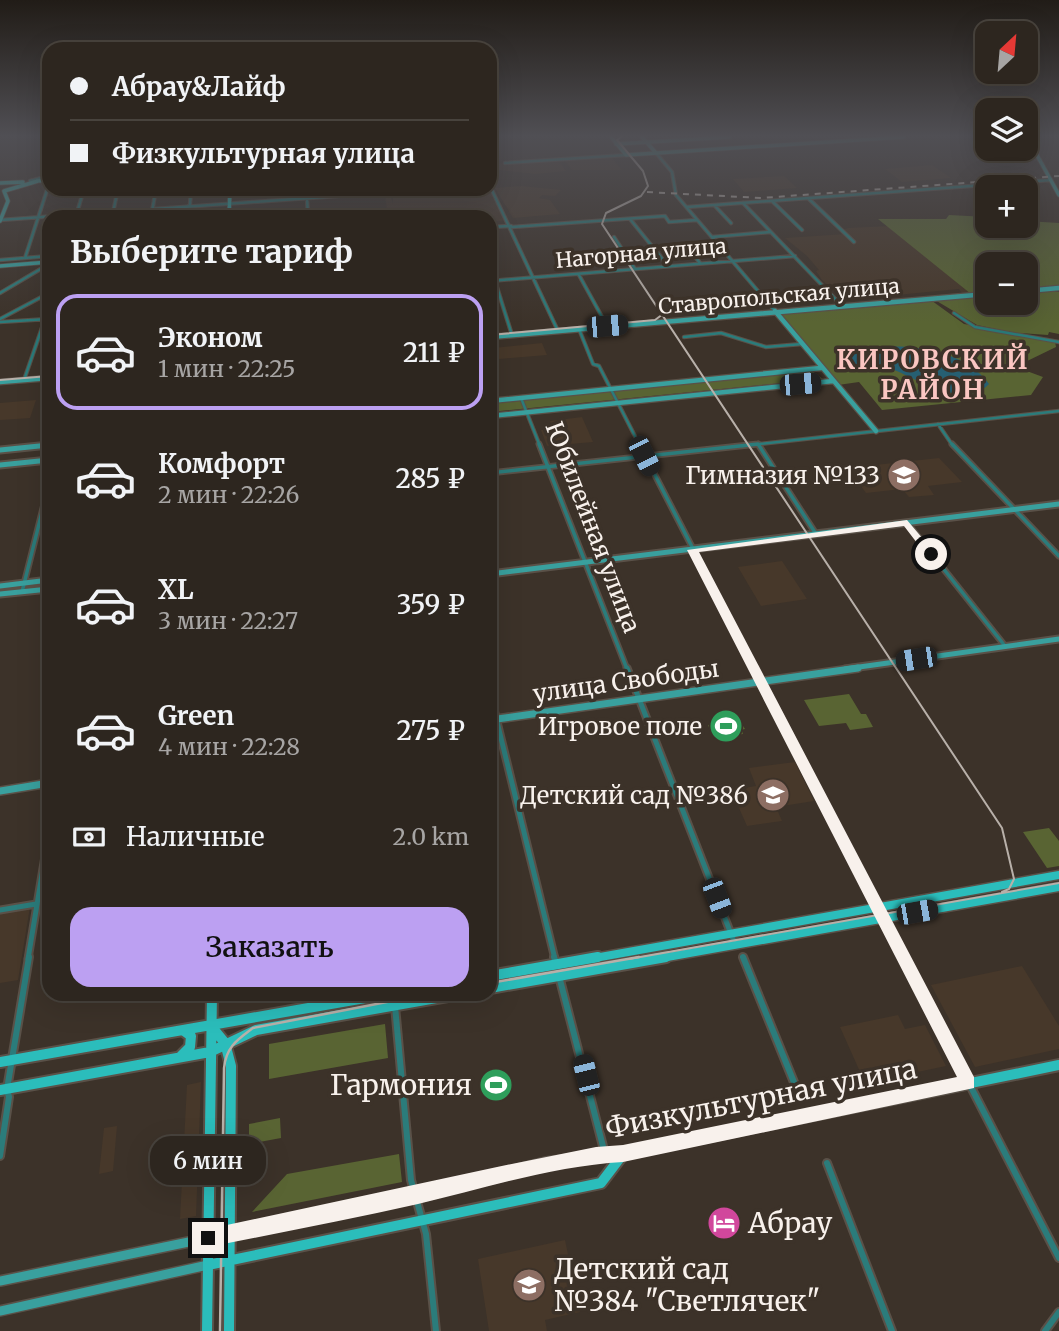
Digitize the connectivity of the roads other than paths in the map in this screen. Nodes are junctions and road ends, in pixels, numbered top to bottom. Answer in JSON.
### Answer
{"nodes":[{"id":1,"x":43,"y":199,"type":"edge"},
{"id":2,"x":154,"y":199,"type":"edge"},
{"id":3,"x":190,"y":199,"type":"edge"},
{"id":4,"x":230,"y":199,"type":"edge"},
{"id":5,"x":295,"y":199,"type":"edge"},
{"id":6,"x":497,"y":199,"type":"edge"},
{"id":7,"x":680,"y":199,"type":"edge"},
{"id":8,"x":795,"y":199,"type":"edge"},
{"id":9,"x":810,"y":199,"type":"edge"},
{"id":10,"x":0,"y":200,"type":"edge"},
{"id":11,"x":7,"y":200,"type":"joint"},
{"id":12,"x":772,"y":201,"type":"junction"},
{"id":13,"x":743,"y":203,"type":"junction"},
{"id":14,"x":230,"y":205,"type":"junction"},
{"id":15,"x":715,"y":205,"type":"junction"},
{"id":16,"x":190,"y":207,"type":"junction"},
{"id":17,"x":687,"y":208,"type":"junction"},
{"id":18,"x":153,"y":209,"type":"junction"},
{"id":19,"x":140,"y":210,"type":"edge"},
{"id":20,"x":190,"y":210,"type":"edge"},
{"id":21,"x":230,"y":210,"type":"edge"},
{"id":22,"x":38,"y":217,"type":"junction"},
{"id":23,"x":42,"y":217,"type":"edge"},
{"id":24,"x":630,"y":219,"type":"junction"},
{"id":25,"x":697,"y":219,"type":"junction"},
{"id":26,"x":1,"y":220,"type":"edge"},
{"id":27,"x":731,"y":223,"type":"dead end"},
{"id":28,"x":511,"y":226,"type":"junction"},
{"id":29,"x":497,"y":227,"type":"edge"},
{"id":30,"x":802,"y":230,"type":"dead end"},
{"id":31,"x":771,"y":232,"type":"junction"},
{"id":32,"x":614,"y":237,"type":"dead end"},
{"id":33,"x":712,"y":237,"type":"junction"},
{"id":34,"x":854,"y":242,"type":"dead end"},
{"id":35,"x":685,"y":244,"type":"dead end"},
{"id":36,"x":795,"y":256,"type":"junction"},
{"id":37,"x":42,"y":257,"type":"edge"},
{"id":38,"x":25,"y":258,"type":"junction"},
{"id":39,"x":0,"y":260,"type":"edge"},
{"id":40,"x":732,"y":262,"type":"junction"},
{"id":41,"x":701,"y":264,"type":"junction"},
{"id":42,"x":0,"y":266,"type":"edge"},
{"id":43,"x":42,"y":266,"type":"edge"},
{"id":44,"x":669,"y":267,"type":"junction"},
{"id":45,"x":42,"y":269,"type":"edge"},
{"id":46,"x":635,"y":270,"type":"junction"},
{"id":47,"x":579,"y":275,"type":"junction"},
{"id":48,"x":536,"y":278,"type":"junction"},
{"id":49,"x":497,"y":281,"type":"edge"},
{"id":50,"x":1059,"y":288,"type":"edge"},
{"id":51,"x":1038,"y":290,"type":"edge"},
{"id":52,"x":0,"y":293,"type":"edge"},
{"id":53,"x":497,"y":294,"type":"edge"},
{"id":54,"x":975,"y":295,"type":"edge"},
{"id":55,"x":42,"y":297,"type":"edge"},
{"id":56,"x":842,"y":306,"type":"junction"},
{"id":57,"x":775,"y":311,"type":"junction"},
{"id":58,"x":954,"y":313,"type":"dead end"},
{"id":59,"x":42,"y":318,"type":"edge"},
{"id":60,"x":0,"y":321,"type":"edge"},
{"id":61,"x":607,"y":326,"type":"junction"},
{"id":62,"x":579,"y":329,"type":"junction"},
{"id":63,"x":558,"y":331,"type":"junction"},
{"id":64,"x":42,"y":334,"type":"edge"},
{"id":65,"x":512,"y":335,"type":"junction"},
{"id":66,"x":497,"y":336,"type":"edge"},
{"id":67,"x":684,"y":337,"type":"dead end"},
{"id":68,"x":1059,"y":342,"type":"edge"},
{"id":69,"x":802,"y":344,"type":"junction"},
{"id":70,"x":821,"y":368,"type":"junction"},
{"id":71,"x":42,"y":379,"type":"edge"},
{"id":72,"x":24,"y":380,"type":"junction"},
{"id":73,"x":833,"y":381,"type":"junction"},
{"id":74,"x":0,"y":382,"type":"edge"},
{"id":75,"x":609,"y":389,"type":"junction"},
{"id":76,"x":522,"y":398,"type":"junction"},
{"id":77,"x":497,"y":400,"type":"edge"},
{"id":78,"x":617,"y":403,"type":"junction"},
{"id":79,"x":1059,"y":411,"type":"edge"},
{"id":80,"x":527,"y":412,"type":"junction"},
{"id":81,"x":497,"y":415,"type":"edge"},
{"id":82,"x":938,"y":424,"type":"junction"},
{"id":83,"x":876,"y":431,"type":"junction"},
{"id":84,"x":758,"y":444,"type":"junction"},
{"id":85,"x":42,"y":446,"type":"edge"},
{"id":86,"x":0,"y":450,"type":"edge"},
{"id":87,"x":644,"y":456,"type":"junction"},
{"id":88,"x":42,"y":461,"type":"edge"},
{"id":89,"x":0,"y":465,"type":"edge"},
{"id":90,"x":548,"y":467,"type":"junction"},
{"id":91,"x":497,"y":472,"type":"edge"},
{"id":92,"x":1059,"y":505,"type":"edge"},
{"id":93,"x":1016,"y":510,"type":"junction"},
{"id":94,"x":42,"y":514,"type":"edge"},
{"id":95,"x":907,"y":523,"type":"junction"},
{"id":96,"x":816,"y":534,"type":"junction"},
{"id":97,"x":692,"y":550,"type":"junction"},
{"id":98,"x":1059,"y":556,"type":"edge"},
{"id":99,"x":585,"y":563,"type":"junction"},
{"id":100,"x":497,"y":573,"type":"edge"},
{"id":101,"x":42,"y":581,"type":"edge"},
{"id":102,"x":26,"y":583,"type":"junction"},
{"id":103,"x":0,"y":586,"type":"edge"},
{"id":104,"x":42,"y":590,"type":"edge"},
{"id":105,"x":22,"y":592,"type":"junction"},
{"id":106,"x":0,"y":594,"type":"edge"},
{"id":107,"x":1059,"y":639,"type":"edge"},
{"id":108,"x":1004,"y":646,"type":"junction"},
{"id":109,"x":760,"y":681,"type":"junction"},
{"id":110,"x":640,"y":698,"type":"junction"},
{"id":111,"x":497,"y":718,"type":"edge"},
{"id":112,"x":497,"y":735,"type":"edge"},
{"id":113,"x":42,"y":784,"type":"edge"},
{"id":114,"x":0,"y":791,"type":"edge"},
{"id":115,"x":42,"y":871,"type":"edge"},
{"id":116,"x":1059,"y":875,"type":"edge"},
{"id":117,"x":1059,"y":887,"type":"edge"},
{"id":118,"x":36,"y":904,"type":"junction"},
{"id":119,"x":877,"y":907,"type":"junction"},
{"id":120,"x":0,"y":910,"type":"edge"},
{"id":121,"x":883,"y":918,"type":"junction"},
{"id":122,"x":730,"y":933,"type":"junction"},
{"id":123,"x":736,"y":945,"type":"junction"},
{"id":124,"x":743,"y":957,"type":"dead end"},
{"id":125,"x":555,"y":960,"type":"junction"},
{"id":126,"x":497,"y":974,"type":"edge"},
{"id":127,"x":559,"y":976,"type":"junction"},
{"id":128,"x":497,"y":987,"type":"edge"},
{"id":129,"x":212,"y":1001,"type":"edge"},
{"id":130,"x":349,"y":1001,"type":"edge"},
{"id":131,"x":387,"y":1001,"type":"edge"},
{"id":132,"x":396,"y":1001,"type":"edge"},
{"id":133,"x":210,"y":1026,"type":"junction"},
{"id":134,"x":180,"y":1031,"type":"junction"},
{"id":135,"x":225,"y":1043,"type":"junction"},
{"id":136,"x":210,"y":1052,"type":"junction"},
{"id":137,"x":179,"y":1057,"type":"junction"},
{"id":138,"x":12,"y":1059,"type":"junction"},
{"id":139,"x":0,"y":1062,"type":"edge"},
{"id":140,"x":1059,"y":1065,"type":"edge"},
{"id":141,"x":968,"y":1082,"type":"junction"},
{"id":142,"x":2,"y":1091,"type":"edge"},
{"id":143,"x":800,"y":1097,"type":"dead end"},
{"id":144,"x":623,"y":1154,"type":"junction"},
{"id":145,"x":601,"y":1155,"type":"junction"},
{"id":146,"x":0,"y":1156,"type":"edge"},
{"id":147,"x":827,"y":1163,"type":"dead end"},
{"id":148,"x":611,"y":1172,"type":"junction"},
{"id":149,"x":418,"y":1195,"type":"junction"},
{"id":150,"x":423,"y":1222,"type":"junction"},
{"id":151,"x":228,"y":1234,"type":"junction"},
{"id":152,"x":208,"y":1238,"type":"junction"},
{"id":153,"x":1059,"y":1258,"type":"edge"},
{"id":154,"x":230,"y":1261,"type":"junction"},
{"id":155,"x":208,"y":1265,"type":"junction"},
{"id":156,"x":0,"y":1281,"type":"edge"},
{"id":157,"x":0,"y":1311,"type":"edge"},
{"id":158,"x":1059,"y":1312,"type":"edge"},
{"id":159,"x":207,"y":1331,"type":"edge"},
{"id":160,"x":229,"y":1331,"type":"edge"},
{"id":161,"x":436,"y":1331,"type":"edge"},
{"id":162,"x":892,"y":1331,"type":"edge"},
{"id":163,"x":1045,"y":1331,"type":"edge"}],
"edges":[{"from":1,"to":22,"type":"street"},
{"from":2,"to":18,"type":"street"},
{"from":3,"to":16,"type":"street"},
{"from":4,"to":14,"type":"main road"},
{"from":5,"to":14,"type":"street"},
{"from":6,"to":28,"type":"street"},
{"from":7,"to":17,"type":"street"},
{"from":8,"to":12,"type":"street"},
{"from":9,"to":34,"type":"street"},
{"from":10,"to":11,"type":"street"},
{"from":11,"to":26,"type":"street"},
{"from":12,"to":13,"type":"street"},
{"from":12,"to":30,"type":"street"},
{"from":13,"to":15,"type":"street"},
{"from":13,"to":31,"type":"street"},
{"from":14,"to":16,"type":"street"},
{"from":14,"to":21,"type":"main road"},
{"from":15,"to":17,"type":"street"},
{"from":15,"to":27,"type":"street"},
{"from":16,"to":18,"type":"street"},
{"from":16,"to":20,"type":"street"},
{"from":17,"to":25,"type":"street"},
{"from":18,"to":19,"type":"street"},
{"from":22,"to":23,"type":"street"},
{"from":22,"to":26,"type":"street"},
{"from":22,"to":38,"type":"street"},
{"from":24,"to":25,"type":"street"},
{"from":24,"to":28,"type":"street"},
{"from":24,"to":44,"type":"street"},
{"from":25,"to":33,"type":"street"},
{"from":28,"to":29,"type":"street"},
{"from":28,"to":48,"type":"street"},
{"from":31,"to":33,"type":"street"},
{"from":31,"to":36,"type":"street"},
{"from":32,"to":46,"type":"street"},
{"from":33,"to":40,"type":"street"},
{"from":35,"to":41,"type":"street"},
{"from":36,"to":40,"type":"street","name":"Нагорная улица"},
{"from":36,"to":56,"type":"street"},
{"from":37,"to":38,"type":"street"},
{"from":38,"to":39,"type":"street"},
{"from":40,"to":41,"type":"street","name":"Нагорная улица"},
{"from":40,"to":57,"type":"street"},
{"from":41,"to":44,"type":"street","name":"Нагорная улица"},
{"from":42,"to":43,"type":"street"},
{"from":44,"to":46,"type":"street","name":"Нагорная улица"},
{"from":45,"to":52,"type":"street"},
{"from":46,"to":47,"type":"street","name":"Нагорная улица"},
{"from":47,"to":48,"type":"street","name":"Нагорная улица"},
{"from":47,"to":61,"type":"street"},
{"from":48,"to":49,"type":"street","name":"Нагорная улица"},
{"from":48,"to":63,"type":"street"},
{"from":50,"to":51,"type":"street"},
{"from":53,"to":65,"type":"street"},
{"from":54,"to":56,"type":"street","name":"Ставропольская улица"},
{"from":55,"to":60,"type":"street"},
{"from":56,"to":57,"type":"street","name":"Ставропольская улица"},
{"from":57,"to":61,"type":"street","name":"Ставропольская улица"},
{"from":57,"to":69,"type":"street"},
{"from":58,"to":68,"type":"street"},
{"from":59,"to":60,"type":"street"},
{"from":61,"to":62,"type":"street","name":"Ставропольская улица"},
{"from":62,"to":63,"type":"street","name":"Ставропольская улица"},
{"from":62,"to":75,"type":"street"},
{"from":63,"to":65,"type":"street","name":"Ставропольская улица"},
{"from":64,"to":72,"type":"street"},
{"from":65,"to":66,"type":"street","name":"Ставропольская улица"},
{"from":67,"to":69,"type":"street"},
{"from":69,"to":70,"type":"street"},
{"from":70,"to":73,"type":"street"},
{"from":70,"to":75,"type":"street"},
{"from":71,"to":72,"type":"street"},
{"from":72,"to":74,"type":"street"},
{"from":73,"to":78,"type":"street"},
{"from":73,"to":83,"type":"street"},
{"from":75,"to":76,"type":"street"},
{"from":75,"to":78,"type":"street"},
{"from":76,"to":77,"type":"street"},
{"from":76,"to":80,"type":"street","name":"Юбилейная улица"},
{"from":78,"to":80,"type":"street"},
{"from":78,"to":87,"type":"street"},
{"from":79,"to":82,"type":"street"},
{"from":80,"to":81,"type":"street"},
{"from":80,"to":90,"type":"street","name":"Юбилейная улица"},
{"from":82,"to":83,"type":"street"},
{"from":82,"to":93,"type":"street"},
{"from":83,"to":84,"type":"street"},
{"from":84,"to":87,"type":"street"},
{"from":84,"to":96,"type":"street"},
{"from":85,"to":86,"type":"street"},
{"from":87,"to":90,"type":"street"},
{"from":87,"to":97,"type":"street"},
{"from":88,"to":89,"type":"street"},
{"from":90,"to":91,"type":"street"},
{"from":90,"to":99,"type":"street","name":"Юбилейная улица"},
{"from":92,"to":93,"type":"street"},
{"from":93,"to":95,"type":"street"},
{"from":93,"to":98,"type":"street"},
{"from":94,"to":102,"type":"street"},
{"from":95,"to":96,"type":"street"},
{"from":95,"to":108,"type":"street"},
{"from":96,"to":97,"type":"street"},
{"from":97,"to":99,"type":"street"},
{"from":97,"to":109,"type":"street"},
{"from":99,"to":100,"type":"street"},
{"from":99,"to":110,"type":"street","name":"Юбилейная улица"},
{"from":101,"to":102,"type":"street"},
{"from":102,"to":103,"type":"street"},
{"from":102,"to":105,"type":"street"},
{"from":104,"to":105,"type":"street"},
{"from":105,"to":106,"type":"street"},
{"from":107,"to":108,"type":"street","name":"улица Свободы"},
{"from":108,"to":109,"type":"street","name":"улица Свободы"},
{"from":109,"to":110,"type":"street","name":"улица Свободы"},
{"from":109,"to":119,"type":"street"},
{"from":110,"to":111,"type":"street","name":"улица Свободы"},
{"from":110,"to":122,"type":"street","name":"Юбилейная улица"},
{"from":112,"to":125,"type":"street"},
{"from":113,"to":114,"type":"street"},
{"from":115,"to":118,"type":"street"},
{"from":116,"to":119,"type":"main road"},
{"from":117,"to":121,"type":"main road"},
{"from":118,"to":120,"type":"street"},
{"from":118,"to":138,"type":"street"},
{"from":119,"to":121,"type":"street"},
{"from":119,"to":122,"type":"main road"},
{"from":121,"to":123,"type":"main road"},
{"from":121,"to":141,"type":"street"},
{"from":122,"to":123,"type":"street","name":"Юбилейная улица"},
{"from":122,"to":125,"type":"main road"},
{"from":123,"to":127,"type":"main road"},
{"from":124,"to":143,"type":"street"},
{"from":125,"to":126,"type":"main road"},
{"from":125,"to":127,"type":"street"},
{"from":127,"to":128,"type":"main road"},
{"from":127,"to":145,"type":"street"},
{"from":129,"to":133,"type":"main road"},
{"from":130,"to":133,"type":"main road"},
{"from":131,"to":135,"type":"main road"},
{"from":132,"to":149,"type":"street"},
{"from":133,"to":134,"type":"main road"},
{"from":133,"to":135,"type":"main road"},
{"from":133,"to":136,"type":"main road"},
{"from":134,"to":137,"type":"main road"},
{"from":134,"to":138,"type":"main road"},
{"from":135,"to":136,"type":"main road"},
{"from":135,"to":151,"type":"main road"},
{"from":136,"to":137,"type":"main road"},
{"from":136,"to":152,"type":"main road"},
{"from":137,"to":142,"type":"main road"},
{"from":138,"to":139,"type":"main road"},
{"from":138,"to":142,"type":"street"},
{"from":140,"to":141,"type":"main road","name":"Физкультурная улица"},
{"from":141,"to":144,"type":"main road","name":"Физкультурная улица"},
{"from":141,"to":153,"type":"street"},
{"from":142,"to":146,"type":"street"},
{"from":144,"to":145,"type":"main road","name":"Физкультурная улица"},
{"from":144,"to":148,"type":"main road"},
{"from":145,"to":148,"type":"main road","name":"Физкультурная улица"},
{"from":145,"to":149,"type":"main road","name":"Физкультурная улица"},
{"from":147,"to":162,"type":"street"},
{"from":148,"to":150,"type":"main road","name":"Физкультурная улица"},
{"from":149,"to":150,"type":"street"},
{"from":149,"to":151,"type":"main road","name":"Физкультурная улица"},
{"from":150,"to":154,"type":"main road","name":"Физкультурная улица"},
{"from":150,"to":161,"type":"street"},
{"from":151,"to":152,"type":"main road","name":"Физкультурная улица"},
{"from":151,"to":154,"type":"main road"},
{"from":152,"to":155,"type":"main road"},
{"from":152,"to":156,"type":"street","name":"Физкультурная улица"},
{"from":154,"to":155,"type":"main road","name":"Физкультурная улица"},
{"from":154,"to":160,"type":"main road"},
{"from":155,"to":157,"type":"street","name":"Физкультурная улица"},
{"from":155,"to":159,"type":"main road"},
{"from":158,"to":163,"type":"street"}]}
